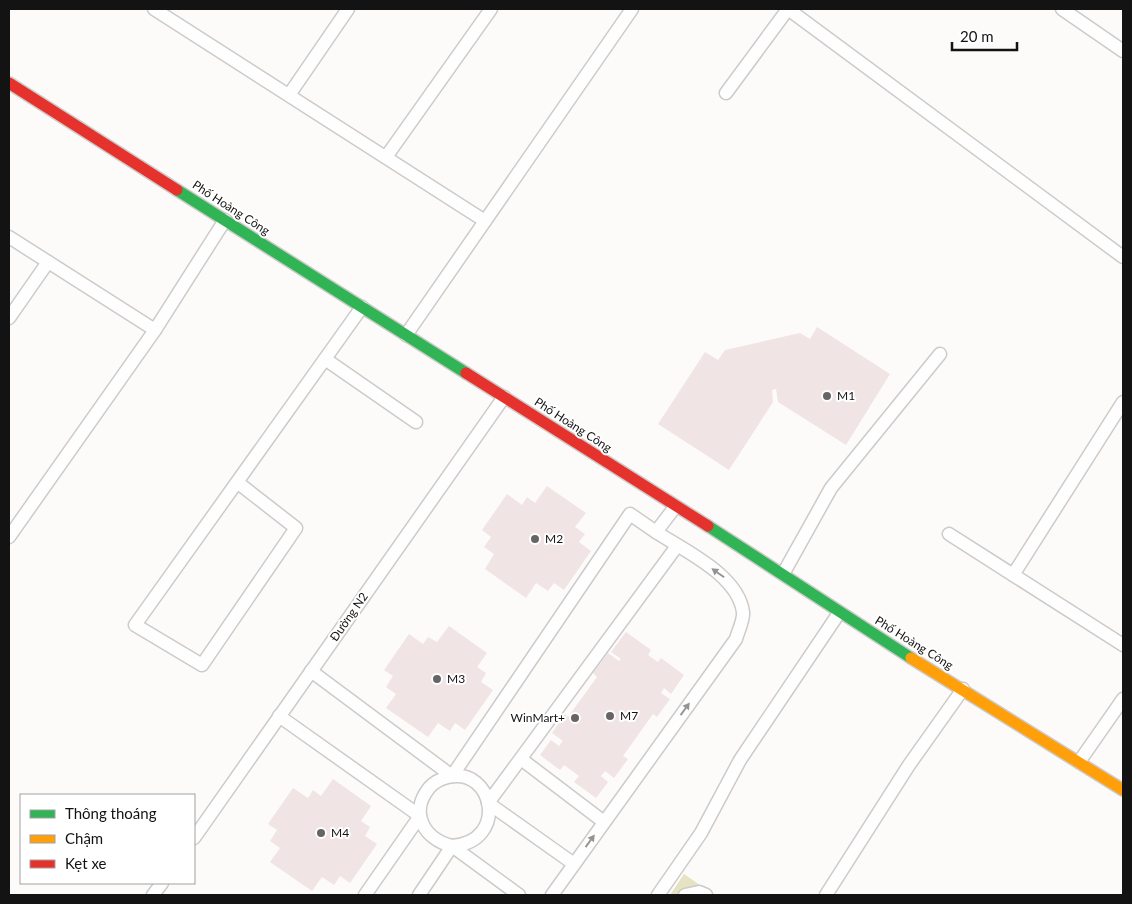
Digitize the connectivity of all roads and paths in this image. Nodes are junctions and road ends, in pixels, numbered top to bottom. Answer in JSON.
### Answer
{"nodes":[{"id":1,"x":154,"y":9,"type":"edge"},
{"id":2,"x":348,"y":9,"type":"edge"},
{"id":3,"x":491,"y":9,"type":"edge"},
{"id":4,"x":632,"y":9,"type":"edge"},
{"id":5,"x":788,"y":9,"type":"edge"},
{"id":6,"x":1062,"y":9,"type":"edge"},
{"id":7,"x":1123,"y":51,"type":"edge"},
{"id":8,"x":9,"y":83,"type":"edge"},
{"id":9,"x":726,"y":93,"type":"dead end"},
{"id":10,"x":289,"y":95,"type":"junction"},
{"id":11,"x":386,"y":157,"type":"junction"},
{"id":12,"x":225,"y":220,"type":"junction"},
{"id":13,"x":485,"y":221,"type":"junction"},
{"id":14,"x":9,"y":237,"type":"edge"},
{"id":15,"x":1123,"y":257,"type":"edge"},
{"id":16,"x":48,"y":262,"type":"junction"},
{"id":17,"x":362,"y":307,"type":"junction"},
{"id":18,"x":9,"y":318,"type":"edge"},
{"id":19,"x":155,"y":330,"type":"junction"},
{"id":20,"x":406,"y":335,"type":"junction"},
{"id":21,"x":940,"y":354,"type":"dead end"},
{"id":22,"x":325,"y":359,"type":"junction"},
{"id":23,"x":504,"y":397,"type":"junction"},
{"id":24,"x":1123,"y":402,"type":"edge"},
{"id":25,"x":1119,"y":417,"type":"edge"},
{"id":26,"x":416,"y":422,"type":"dead end"},
{"id":27,"x":237,"y":482,"type":"junction"},
{"id":28,"x":675,"y":507,"type":"junction"},
{"id":29,"x":656,"y":532,"type":"junction"},
{"id":30,"x":949,"y":534,"type":"dead end"},
{"id":31,"x":9,"y":537,"type":"edge"},
{"id":32,"x":677,"y":546,"type":"junction"},
{"id":33,"x":783,"y":574,"type":"junction"},
{"id":34,"x":1013,"y":575,"type":"junction"},
{"id":35,"x":839,"y":613,"type":"junction"},
{"id":36,"x":1123,"y":645,"type":"edge"},
{"id":37,"x":311,"y":671,"type":"junction"},
{"id":38,"x":963,"y":689,"type":"junction"},
{"id":39,"x":1123,"y":699,"type":"edge"},
{"id":40,"x":279,"y":716,"type":"junction"},
{"id":41,"x":521,"y":759,"type":"junction"},
{"id":42,"x":1079,"y":762,"type":"junction"},
{"id":43,"x":452,"y":776,"type":"junction"},
{"id":44,"x":1123,"y":790,"type":"edge"},
{"id":45,"x":488,"y":803,"type":"junction"},
{"id":46,"x":420,"y":816,"type":"junction"},
{"id":47,"x":604,"y":822,"type":"junction"},
{"id":48,"x":195,"y":837,"type":"edge"},
{"id":49,"x":452,"y":846,"type":"junction"},
{"id":50,"x":574,"y":864,"type":"junction"},
{"id":51,"x":161,"y":884,"type":"edge"},
{"id":52,"x":153,"y":895,"type":"edge"},
{"id":53,"x":365,"y":895,"type":"edge"},
{"id":54,"x":419,"y":895,"type":"edge"},
{"id":55,"x":519,"y":895,"type":"edge"},
{"id":56,"x":552,"y":895,"type":"edge"},
{"id":57,"x":658,"y":895,"type":"edge"},
{"id":58,"x":685,"y":895,"type":"edge"},
{"id":59,"x":706,"y":895,"type":"edge"},
{"id":60,"x":826,"y":895,"type":"edge"}],
"edges":[{"from":1,"to":10,"type":"lane"},
{"from":2,"to":10,"type":"lane"},
{"from":3,"to":11,"type":"lane"},
{"from":4,"to":13,"type":"lane"},
{"from":5,"to":9,"type":"lane"},
{"from":5,"to":15,"type":"lane"},
{"from":6,"to":7,"type":"lane"},
{"from":8,"to":12,"type":"street","name":"Phố Hoàng Công"},
{"from":10,"to":11,"type":"lane"},
{"from":11,"to":13,"type":"lane"},
{"from":12,"to":17,"type":"street","name":"Phố Hoàng Công"},
{"from":12,"to":19,"type":"lane"},
{"from":13,"to":20,"type":"lane"},
{"from":14,"to":16,"type":"lane"},
{"from":16,"to":18,"type":"lane"},
{"from":16,"to":19,"type":"lane"},
{"from":17,"to":20,"type":"street","name":"Phố Hoàng Công"},
{"from":17,"to":22,"type":"lane"},
{"from":19,"to":31,"type":"lane"},
{"from":20,"to":23,"type":"street","name":"Phố Hoàng Công"},
{"from":21,"to":33,"type":"lane"},
{"from":22,"to":26,"type":"lane"},
{"from":22,"to":27,"type":"lane"},
{"from":23,"to":28,"type":"street","name":"Phố Hoàng Công"},
{"from":23,"to":37,"type":"lane","name":"Đường N2"},
{"from":24,"to":25,"type":"lane"},
{"from":25,"to":34,"type":"lane"},
{"from":27,"to":27,"type":"lane"},
{"from":28,"to":29,"type":"lane"},
{"from":28,"to":33,"type":"street","name":"Phố Hoàng Công"},
{"from":29,"to":32,"type":"lane"},
{"from":29,"to":43,"type":"lane"},
{"from":30,"to":34,"type":"lane"},
{"from":32,"to":41,"type":"lane"},
{"from":47,"to":32,"type":"lane","one_way":true},
{"from":33,"to":35,"type":"street","name":"Phố Hoàng Công"},
{"from":34,"to":36,"type":"lane"},
{"from":35,"to":38,"type":"street","name":"Phố Hoàng Công"},
{"from":35,"to":57,"type":"lane"},
{"from":37,"to":40,"type":"lane","name":"Đường N2"},
{"from":37,"to":43,"type":"lane"},
{"from":38,"to":42,"type":"street","name":"Phố Hoàng Công"},
{"from":38,"to":60,"type":"lane"},
{"from":39,"to":42,"type":"lane"},
{"from":40,"to":46,"type":"lane"},
{"from":40,"to":48,"type":"lane","name":"Đường N2"},
{"from":41,"to":45,"type":"lane"},
{"from":41,"to":47,"type":"lane"},
{"from":42,"to":44,"type":"street","name":"Phố Hoàng Công"},
{"from":43,"to":45,"type":"lane"},
{"from":43,"to":46,"type":"lane"},
{"from":45,"to":49,"type":"lane"},
{"from":45,"to":50,"type":"lane"},
{"from":46,"to":49,"type":"lane"},
{"from":46,"to":53,"type":"lane"},
{"from":50,"to":47,"type":"lane","one_way":true},
{"from":49,"to":54,"type":"lane"},
{"from":49,"to":55,"type":"lane"},
{"from":50,"to":56,"type":"lane"},
{"from":51,"to":52,"type":"lane"},
{"from":58,"to":59,"type":"lane"}]}
